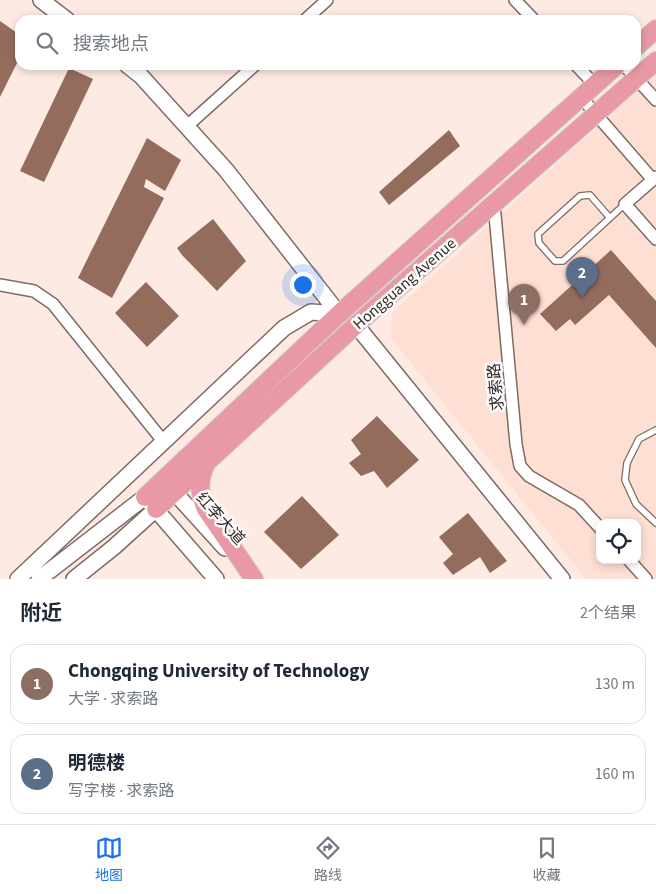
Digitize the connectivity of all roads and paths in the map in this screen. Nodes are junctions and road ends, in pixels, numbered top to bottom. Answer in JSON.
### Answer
{"nodes":[{"id":1,"x":41,"y":0,"type":"edge"},
{"id":2,"x":327,"y":0,"type":"edge"},
{"id":3,"x":515,"y":0,"type":"edge"},
{"id":4,"x":60,"y":15,"type":"edge"},
{"id":5,"x":310,"y":15,"type":"edge"},
{"id":6,"x":529,"y":15,"type":"edge"},
{"id":7,"x":656,"y":29,"type":"edge"},
{"id":8,"x":641,"y":43,"type":"edge"},
{"id":9,"x":656,"y":61,"type":"edge"},
{"id":10,"x":133,"y":70,"type":"edge"},
{"id":11,"x":249,"y":70,"type":"edge"},
{"id":12,"x":581,"y":70,"type":"edge"},
{"id":13,"x":611,"y":70,"type":"edge"},
{"id":14,"x":629,"y":70,"type":"edge"},
{"id":15,"x":637,"y":78,"type":"junction"},
{"id":16,"x":594,"y":84,"type":"junction"},
{"id":17,"x":581,"y":97,"type":"junction"},
{"id":18,"x":656,"y":100,"type":"edge"},
{"id":19,"x":596,"y":114,"type":"junction"},
{"id":20,"x":187,"y":126,"type":"junction"},
{"id":21,"x":654,"y":178,"type":"edge"},
{"id":22,"x":494,"y":204,"type":"junction"},
{"id":23,"x":625,"y":204,"type":"junction"},
{"id":24,"x":610,"y":218,"type":"junction"},
{"id":25,"x":656,"y":239,"type":"edge"},
{"id":26,"x":0,"y":285,"type":"edge"},
{"id":27,"x":340,"y":314,"type":"junction"},
{"id":28,"x":356,"y":325,"type":"junction"},
{"id":29,"x":656,"y":430,"type":"edge"},
{"id":30,"x":162,"y":441,"type":"junction"},
{"id":31,"x":206,"y":464,"type":"junction"},
{"id":32,"x":169,"y":486,"type":"junction"},
{"id":33,"x":150,"y":503,"type":"junction"},
{"id":34,"x":656,"y":523,"type":"edge"},
{"id":35,"x":596,"y":524,"type":"edge"},
{"id":36,"x":633,"y":564,"type":"edge"},
{"id":37,"x":18,"y":579,"type":"edge"},
{"id":38,"x":39,"y":579,"type":"edge"},
{"id":39,"x":74,"y":579,"type":"edge"},
{"id":40,"x":216,"y":579,"type":"edge"},
{"id":41,"x":254,"y":579,"type":"edge"},
{"id":42,"x":562,"y":579,"type":"edge"},
{"id":43,"x":646,"y":579,"type":"edge"}],
"edges":[{"from":1,"to":4,"type":"street"},
{"from":2,"to":5,"type":"street"},
{"from":3,"to":6,"type":"street"},
{"from":7,"to":8,"type":"main road"},
{"from":9,"to":15,"type":"main road","name":"Hongguang Avenue"},
{"from":10,"to":20,"type":"street"},
{"from":11,"to":20,"type":"street"},
{"from":12,"to":16,"type":"street"},
{"from":13,"to":16,"type":"main road","name":"Hongguang Avenue"},
{"from":14,"to":15,"type":"street"},
{"from":15,"to":18,"type":"street"},
{"from":15,"to":19,"type":"main road","name":"Hongguang Avenue"},
{"from":16,"to":17,"type":"main road","name":"Hongguang Avenue"},
{"from":17,"to":19,"type":"street"},
{"from":17,"to":27,"type":"main road","name":"Hongguang Avenue"},
{"from":19,"to":21,"type":"street"},
{"from":19,"to":22,"type":"main road","name":"Hongguang Avenue"},
{"from":20,"to":27,"type":"street"},
{"from":21,"to":23,"type":"street"},
{"from":22,"to":28,"type":"main road","name":"Hongguang Avenue"},
{"from":22,"to":35,"type":"street","name":"求索路"},
{"from":23,"to":24,"type":"lane"},
{"from":23,"to":25,"type":"street"},
{"from":24,"to":24,"type":"lane"},
{"from":26,"to":30,"type":"street"},
{"from":27,"to":30,"type":"street"},
{"from":27,"to":32,"type":"main road","name":"Hongguang Avenue"},
{"from":28,"to":31,"type":"main road","name":"Hongguang Avenue"},
{"from":28,"to":42,"type":"street"},
{"from":29,"to":34,"type":"lane"},
{"from":30,"to":37,"type":"street"},
{"from":31,"to":32,"type":"main road","name":"Hongguang Avenue"},
{"from":31,"to":41,"type":"main road"},
{"from":32,"to":33,"type":"main road","name":"Hongguang Avenue"},
{"from":32,"to":41,"type":"street","name":"红李大道"},
{"from":33,"to":38,"type":"street"},
{"from":33,"to":39,"type":"street"},
{"from":33,"to":40,"type":"street"},
{"from":36,"to":43,"type":"street"}]}
